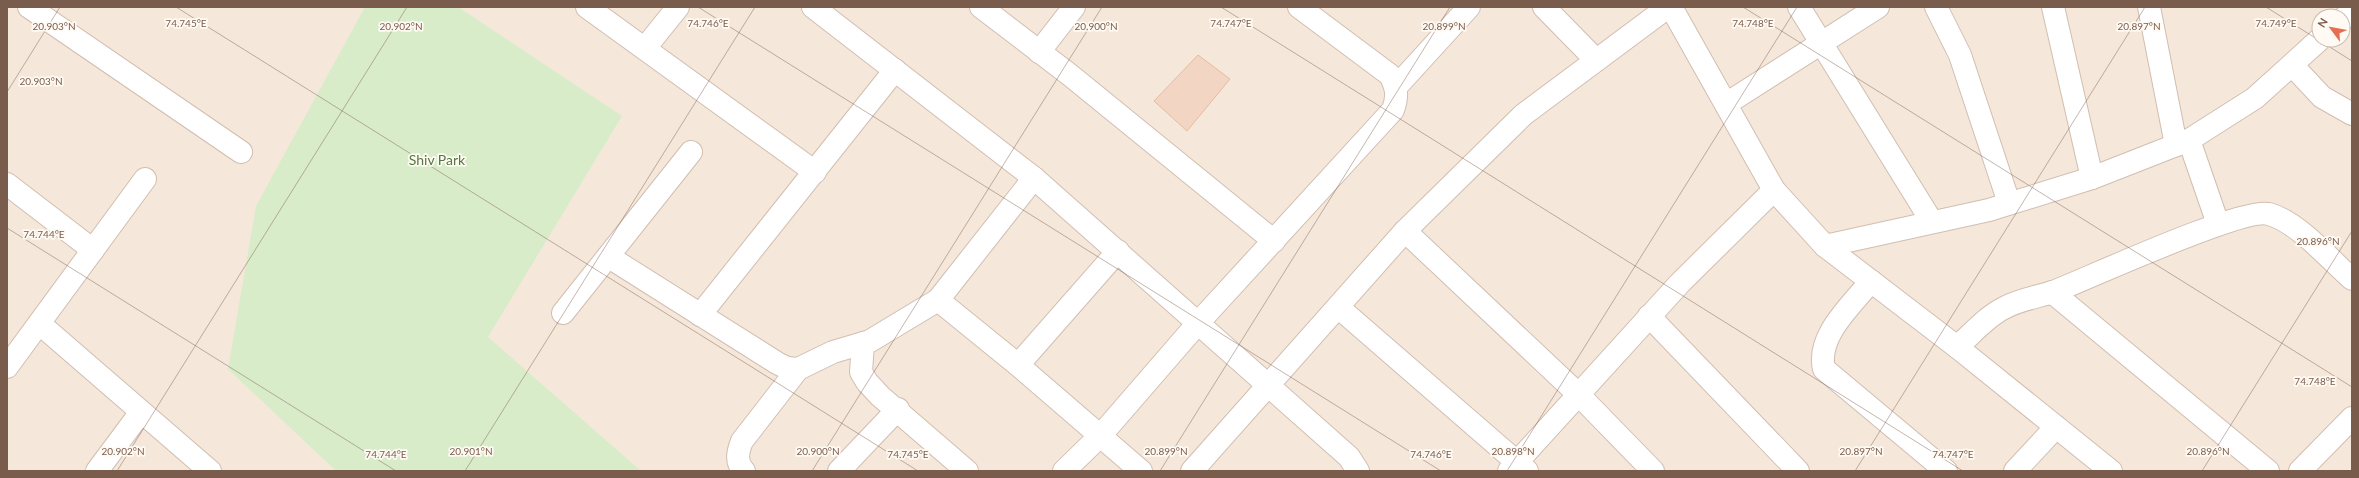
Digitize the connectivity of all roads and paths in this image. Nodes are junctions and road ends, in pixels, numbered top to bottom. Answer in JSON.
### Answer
{"nodes":[{"id":1,"x":29,"y":7,"type":"edge"},
{"id":2,"x":587,"y":7,"type":"edge"},
{"id":3,"x":678,"y":7,"type":"edge"},
{"id":4,"x":813,"y":7,"type":"edge"},
{"id":5,"x":981,"y":7,"type":"edge"},
{"id":6,"x":1074,"y":7,"type":"edge"},
{"id":7,"x":1299,"y":7,"type":"edge"},
{"id":8,"x":1469,"y":7,"type":"edge"},
{"id":9,"x":1544,"y":7,"type":"edge"},
{"id":10,"x":1668,"y":7,"type":"edge"},
{"id":11,"x":1671,"y":7,"type":"edge"},
{"id":12,"x":1799,"y":7,"type":"edge"},
{"id":13,"x":1878,"y":7,"type":"edge"},
{"id":14,"x":1936,"y":7,"type":"edge"},
{"id":15,"x":2053,"y":7,"type":"edge"},
{"id":16,"x":2149,"y":7,"type":"edge"},
{"id":17,"x":837,"y":14,"type":"edge"},
{"id":18,"x":1822,"y":44,"type":"junction"},
{"id":19,"x":2311,"y":47,"type":"edge"},
{"id":20,"x":645,"y":48,"type":"junction"},
{"id":21,"x":1039,"y":52,"type":"junction"},
{"id":22,"x":1596,"y":60,"type":"junction"},
{"id":23,"x":2292,"y":65,"type":"junction"},
{"id":24,"x":895,"y":70,"type":"junction"},
{"id":25,"x":1396,"y":87,"type":"junction"},
{"id":26,"x":1726,"y":104,"type":"junction"},
{"id":27,"x":2352,"y":114,"type":"edge"},
{"id":28,"x":2182,"y":143,"type":"junction"},
{"id":29,"x":241,"y":152,"type":"dead end"},
{"id":30,"x":692,"y":152,"type":"dead end"},
{"id":31,"x":815,"y":172,"type":"junction"},
{"id":32,"x":1034,"y":178,"type":"junction"},
{"id":33,"x":2092,"y":178,"type":"junction"},
{"id":34,"x":145,"y":180,"type":"dead end"},
{"id":35,"x":7,"y":184,"type":"edge"},
{"id":36,"x":1774,"y":190,"type":"junction"},
{"id":37,"x":2009,"y":203,"type":"junction"},
{"id":38,"x":1932,"y":222,"type":"junction"},
{"id":39,"x":2218,"y":224,"type":"junction"},
{"id":40,"x":1405,"y":231,"type":"junction"},
{"id":41,"x":1274,"y":241,"type":"junction"},
{"id":42,"x":1825,"y":246,"type":"junction"},
{"id":43,"x":93,"y":250,"type":"junction"},
{"id":44,"x":1118,"y":251,"type":"junction"},
{"id":45,"x":609,"y":256,"type":"junction"},
{"id":46,"x":2352,"y":279,"type":"edge"},
{"id":47,"x":1871,"y":281,"type":"junction"},
{"id":48,"x":2052,"y":292,"type":"junction"},
{"id":49,"x":938,"y":300,"type":"junction"},
{"id":50,"x":1338,"y":307,"type":"junction"},
{"id":51,"x":563,"y":313,"type":"dead end"},
{"id":52,"x":700,"y":315,"type":"junction"},
{"id":53,"x":1649,"y":316,"type":"junction"},
{"id":54,"x":40,"y":324,"type":"junction"},
{"id":55,"x":1198,"y":324,"type":"junction"},
{"id":56,"x":863,"y":343,"type":"junction"},
{"id":57,"x":1957,"y":347,"type":"junction"},
{"id":58,"x":1018,"y":365,"type":"junction"},
{"id":59,"x":7,"y":367,"type":"edge"},
{"id":60,"x":798,"y":369,"type":"junction"},
{"id":61,"x":1270,"y":384,"type":"junction"},
{"id":62,"x":1578,"y":394,"type":"junction"},
{"id":63,"x":898,"y":409,"type":"junction"},
{"id":64,"x":141,"y":412,"type":"junction"},
{"id":65,"x":2352,"y":418,"type":"edge"},
{"id":66,"x":2056,"y":427,"type":"junction"},
{"id":67,"x":1101,"y":435,"type":"junction"},
{"id":68,"x":1518,"y":468,"type":"edge"},
{"id":69,"x":97,"y":471,"type":"edge"},
{"id":70,"x":210,"y":471,"type":"edge"},
{"id":71,"x":744,"y":471,"type":"edge"},
{"id":72,"x":839,"y":471,"type":"edge"},
{"id":73,"x":965,"y":471,"type":"edge"},
{"id":74,"x":1064,"y":471,"type":"edge"},
{"id":75,"x":1141,"y":471,"type":"edge"},
{"id":76,"x":1192,"y":471,"type":"edge"},
{"id":77,"x":1358,"y":471,"type":"edge"},
{"id":78,"x":1653,"y":471,"type":"edge"},
{"id":79,"x":1798,"y":471,"type":"edge"},
{"id":80,"x":1946,"y":471,"type":"edge"},
{"id":81,"x":2015,"y":471,"type":"edge"},
{"id":82,"x":2111,"y":471,"type":"edge"},
{"id":83,"x":2268,"y":471,"type":"edge"},
{"id":84,"x":2300,"y":471,"type":"edge"}],
"edges":[{"from":1,"to":29,"type":"street"},
{"from":2,"to":20,"type":"street"},
{"from":3,"to":20,"type":"street"},
{"from":4,"to":17,"type":"street"},
{"from":5,"to":21,"type":"street"},
{"from":6,"to":21,"type":"street"},
{"from":7,"to":25,"type":"street"},
{"from":8,"to":25,"type":"street"},
{"from":9,"to":22,"type":"street"},
{"from":10,"to":22,"type":"street"},
{"from":11,"to":26,"type":"street"},
{"from":12,"to":18,"type":"street"},
{"from":13,"to":18,"type":"street"},
{"from":14,"to":37,"type":"street"},
{"from":15,"to":33,"type":"street"},
{"from":16,"to":28,"type":"street"},
{"from":17,"to":24,"type":"street"},
{"from":18,"to":26,"type":"street"},
{"from":18,"to":38,"type":"street"},
{"from":19,"to":23,"type":"street"},
{"from":20,"to":31,"type":"street"},
{"from":21,"to":41,"type":"street"},
{"from":22,"to":40,"type":"street"},
{"from":23,"to":27,"type":"street"},
{"from":23,"to":28,"type":"street"},
{"from":24,"to":31,"type":"street"},
{"from":24,"to":32,"type":"street"},
{"from":25,"to":41,"type":"street"},
{"from":26,"to":36,"type":"street"},
{"from":28,"to":33,"type":"street"},
{"from":28,"to":39,"type":"street"},
{"from":30,"to":45,"type":"street"},
{"from":31,"to":52,"type":"street"},
{"from":32,"to":44,"type":"street"},
{"from":32,"to":49,"type":"street"},
{"from":33,"to":37,"type":"street"},
{"from":34,"to":43,"type":"street"},
{"from":35,"to":43,"type":"street"},
{"from":36,"to":42,"type":"street"},
{"from":36,"to":53,"type":"street"},
{"from":37,"to":38,"type":"street"},
{"from":38,"to":42,"type":"street"},
{"from":39,"to":46,"type":"street"},
{"from":39,"to":48,"type":"street"},
{"from":40,"to":50,"type":"street"},
{"from":40,"to":62,"type":"street"},
{"from":41,"to":55,"type":"street"},
{"from":42,"to":47,"type":"street"},
{"from":43,"to":54,"type":"street"},
{"from":44,"to":55,"type":"street"},
{"from":44,"to":58,"type":"street"},
{"from":45,"to":51,"type":"street"},
{"from":45,"to":52,"type":"street"},
{"from":47,"to":57,"type":"street"},
{"from":47,"to":80,"type":"street"},
{"from":48,"to":57,"type":"street"},
{"from":48,"to":83,"type":"street"},
{"from":49,"to":56,"type":"street"},
{"from":49,"to":58,"type":"street"},
{"from":50,"to":61,"type":"street"},
{"from":50,"to":68,"type":"street"},
{"from":52,"to":60,"type":"street"},
{"from":53,"to":62,"type":"street"},
{"from":53,"to":79,"type":"street"},
{"from":54,"to":59,"type":"street"},
{"from":54,"to":64,"type":"street"},
{"from":55,"to":61,"type":"street"},
{"from":55,"to":67,"type":"street"},
{"from":56,"to":60,"type":"street"},
{"from":56,"to":63,"type":"street"},
{"from":57,"to":66,"type":"street"},
{"from":58,"to":67,"type":"street"},
{"from":60,"to":71,"type":"street"},
{"from":61,"to":76,"type":"street"},
{"from":61,"to":77,"type":"street"},
{"from":62,"to":68,"type":"street"},
{"from":62,"to":78,"type":"street"},
{"from":63,"to":72,"type":"street"},
{"from":63,"to":73,"type":"street"},
{"from":64,"to":69,"type":"street"},
{"from":64,"to":70,"type":"street"},
{"from":65,"to":84,"type":"street"},
{"from":66,"to":81,"type":"street"},
{"from":66,"to":82,"type":"street"},
{"from":67,"to":74,"type":"street"},
{"from":67,"to":75,"type":"street"}]}
